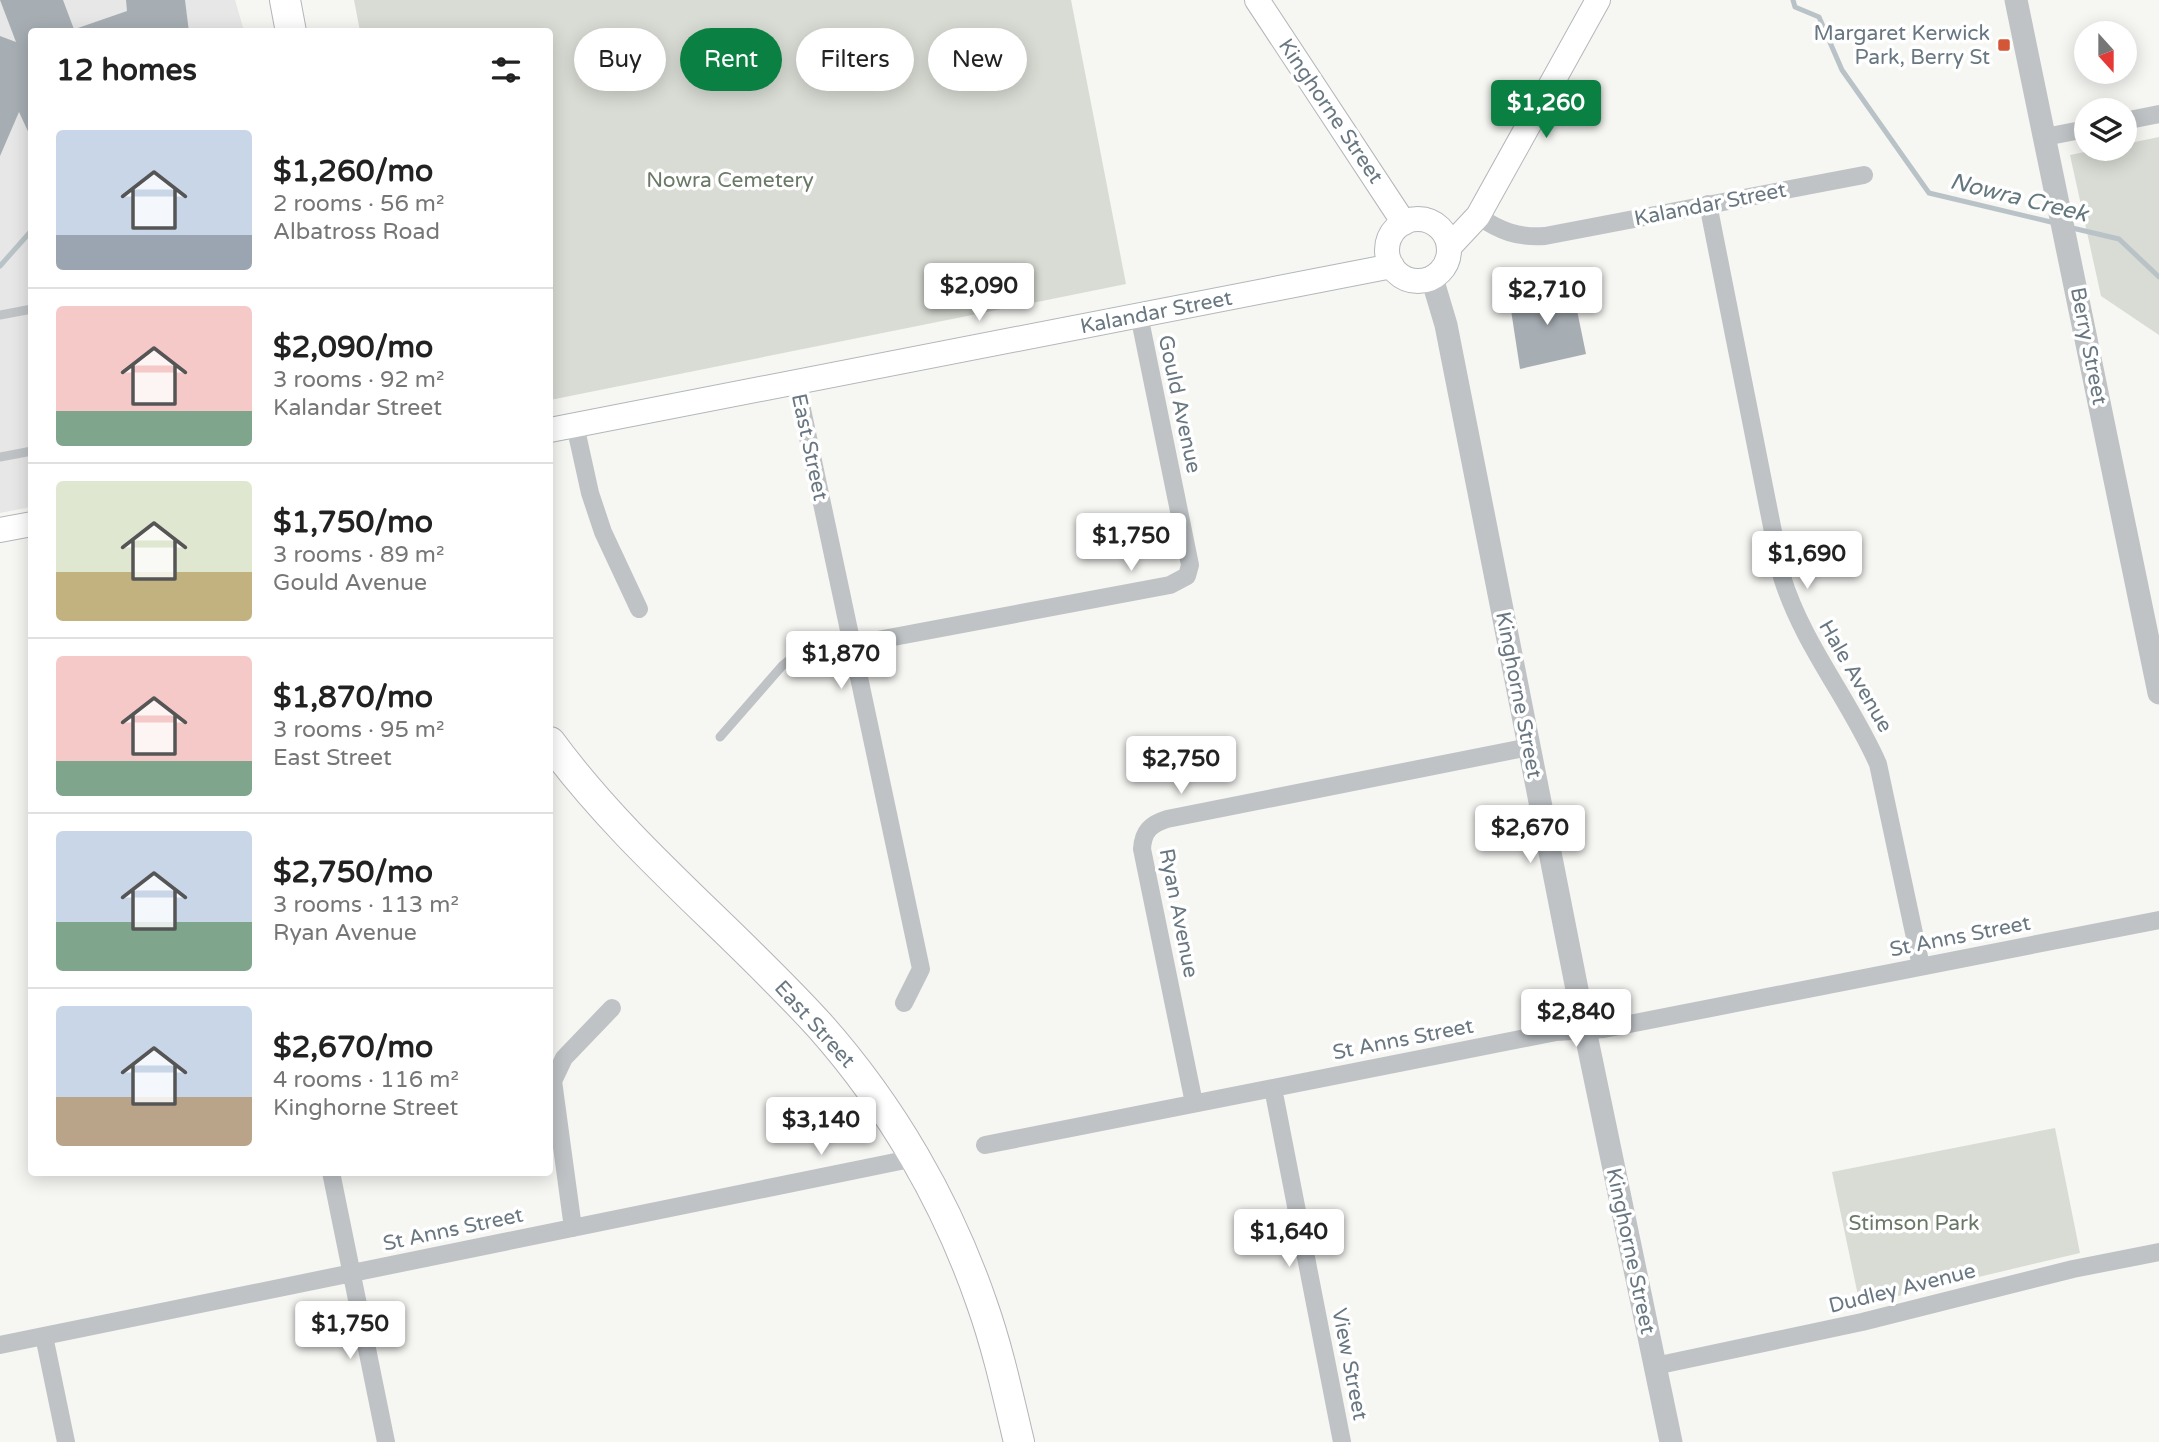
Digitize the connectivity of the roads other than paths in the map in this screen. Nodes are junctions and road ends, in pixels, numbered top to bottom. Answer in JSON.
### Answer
{"nodes":[{"id":1,"x":285,"y":0,"type":"edge"},
{"id":2,"x":1257,"y":0,"type":"edge"},
{"id":3,"x":1598,"y":0,"type":"edge"},
{"id":4,"x":2016,"y":0,"type":"edge"},
{"id":5,"x":290,"y":28,"type":"edge"},
{"id":6,"x":2159,"y":114,"type":"edge"},
{"id":7,"x":2137,"y":118,"type":"edge"},
{"id":8,"x":2074,"y":131,"type":"edge"},
{"id":9,"x":2045,"y":137,"type":"junction"},
{"id":10,"x":1864,"y":175,"type":"dead end"},
{"id":11,"x":1708,"y":204,"type":"junction"},
{"id":12,"x":1478,"y":216,"type":"junction"},
{"id":13,"x":1404,"y":223,"type":"junction"},
{"id":14,"x":1449,"y":247,"type":"junction"},
{"id":15,"x":1392,"y":266,"type":"junction"},
{"id":16,"x":1432,"y":278,"type":"junction"},
{"id":17,"x":28,"y":310,"type":"edge"},
{"id":18,"x":0,"y":315,"type":"edge"},
{"id":19,"x":1139,"y":315,"type":"junction"},
{"id":20,"x":796,"y":381,"type":"junction"},
{"id":21,"x":575,"y":425,"type":"junction"},
{"id":22,"x":553,"y":429,"type":"edge"},
{"id":23,"x":28,"y":452,"type":"edge"},
{"id":24,"x":0,"y":457,"type":"edge"},
{"id":25,"x":28,"y":525,"type":"edge"},
{"id":26,"x":0,"y":530,"type":"edge"},
{"id":27,"x":28,"y":542,"type":"edge"},
{"id":28,"x":0,"y":547,"type":"edge"},
{"id":29,"x":639,"y":608,"type":"dead end"},
{"id":30,"x":850,"y":640,"type":"junction"},
{"id":31,"x":2159,"y":693,"type":"edge"},
{"id":32,"x":720,"y":737,"type":"dead end"},
{"id":33,"x":553,"y":746,"type":"edge"},
{"id":34,"x":1529,"y":747,"type":"junction"},
{"id":35,"x":2159,"y":920,"type":"edge"},
{"id":36,"x":1921,"y":966,"type":"junction"},
{"id":37,"x":904,"y":1003,"type":"dead end"},
{"id":38,"x":612,"y":1008,"type":"dead end"},
{"id":39,"x":1585,"y":1030,"type":"junction"},
{"id":40,"x":1273,"y":1088,"type":"junction"},
{"id":41,"x":1194,"y":1103,"type":"junction"},
{"id":42,"x":985,"y":1146,"type":"dead end"},
{"id":43,"x":915,"y":1158,"type":"junction"},
{"id":44,"x":332,"y":1176,"type":"edge"},
{"id":45,"x":573,"y":1228,"type":"junction"},
{"id":46,"x":2159,"y":1252,"type":"edge"},
{"id":47,"x":353,"y":1273,"type":"junction"},
{"id":48,"x":44,"y":1336,"type":"junction"},
{"id":49,"x":0,"y":1346,"type":"edge"},
{"id":50,"x":1655,"y":1366,"type":"junction"},
{"id":51,"x":65,"y":1442,"type":"edge"},
{"id":52,"x":386,"y":1442,"type":"edge"},
{"id":53,"x":1018,"y":1442,"type":"edge"},
{"id":54,"x":1342,"y":1442,"type":"edge"},
{"id":55,"x":1671,"y":1442,"type":"edge"}],
"edges":[{"from":1,"to":5,"type":"highway"},
{"from":2,"to":13,"type":"main road","name":"Kinghorne Street"},
{"from":3,"to":12,"type":"main road"},
{"from":4,"to":9,"type":"street","name":"Berry Street"},
{"from":6,"to":7,"type":"street"},
{"from":8,"to":9,"type":"street"},
{"from":9,"to":31,"type":"street","name":"Berry Street"},
{"from":10,"to":11,"type":"street","name":"Kalandar Street"},
{"from":11,"to":12,"type":"street","name":"Kalandar Street"},
{"from":11,"to":36,"type":"street","name":"Hale Avenue"},
{"from":12,"to":14,"type":"main road"},
{"from":13,"to":14,"type":"main road"},
{"from":13,"to":15,"type":"main road"},
{"from":14,"to":16,"type":"main road"},
{"from":15,"to":16,"type":"main road"},
{"from":15,"to":19,"type":"main road","name":"Kalandar Street"},
{"from":16,"to":34,"type":"street","name":"Kinghorne Street"},
{"from":17,"to":18,"type":"lane"},
{"from":19,"to":20,"type":"main road","name":"Kalandar Street"},
{"from":19,"to":30,"type":"street","name":"Gould Avenue"},
{"from":20,"to":21,"type":"main road","name":"Kalandar Street"},
{"from":20,"to":30,"type":"street","name":"East Street"},
{"from":21,"to":22,"type":"main road","name":"Kalandar Street"},
{"from":21,"to":29,"type":"street"},
{"from":23,"to":24,"type":"lane"},
{"from":25,"to":26,"type":"main road"},
{"from":27,"to":28,"type":"main road"},
{"from":30,"to":32,"type":"lane"},
{"from":30,"to":37,"type":"street","name":"East Street"},
{"from":33,"to":43,"type":"highway","name":"East Street"},
{"from":34,"to":39,"type":"street","name":"Kinghorne Street"},
{"from":34,"to":41,"type":"street","name":"Ryan Avenue"},
{"from":35,"to":36,"type":"street","name":"St Anns Street"},
{"from":36,"to":39,"type":"street","name":"St Anns Street"},
{"from":38,"to":45,"type":"street"},
{"from":39,"to":40,"type":"street","name":"St Anns Street"},
{"from":39,"to":50,"type":"street","name":"Kinghorne Street"},
{"from":40,"to":41,"type":"street","name":"St Anns Street"},
{"from":40,"to":54,"type":"street","name":"View Street"},
{"from":41,"to":42,"type":"street","name":"St Anns Street"},
{"from":43,"to":45,"type":"street","name":"St Anns Street"},
{"from":43,"to":53,"type":"highway","name":"East Street"},
{"from":44,"to":47,"type":"street"},
{"from":45,"to":47,"type":"street","name":"St Anns Street"},
{"from":46,"to":50,"type":"street","name":"Dudley Avenue"},
{"from":47,"to":48,"type":"street","name":"St Anns Street"},
{"from":47,"to":52,"type":"street"},
{"from":48,"to":49,"type":"street","name":"St Anns Street"},
{"from":48,"to":51,"type":"street"},
{"from":50,"to":55,"type":"street","name":"Kinghorne Street"}]}
